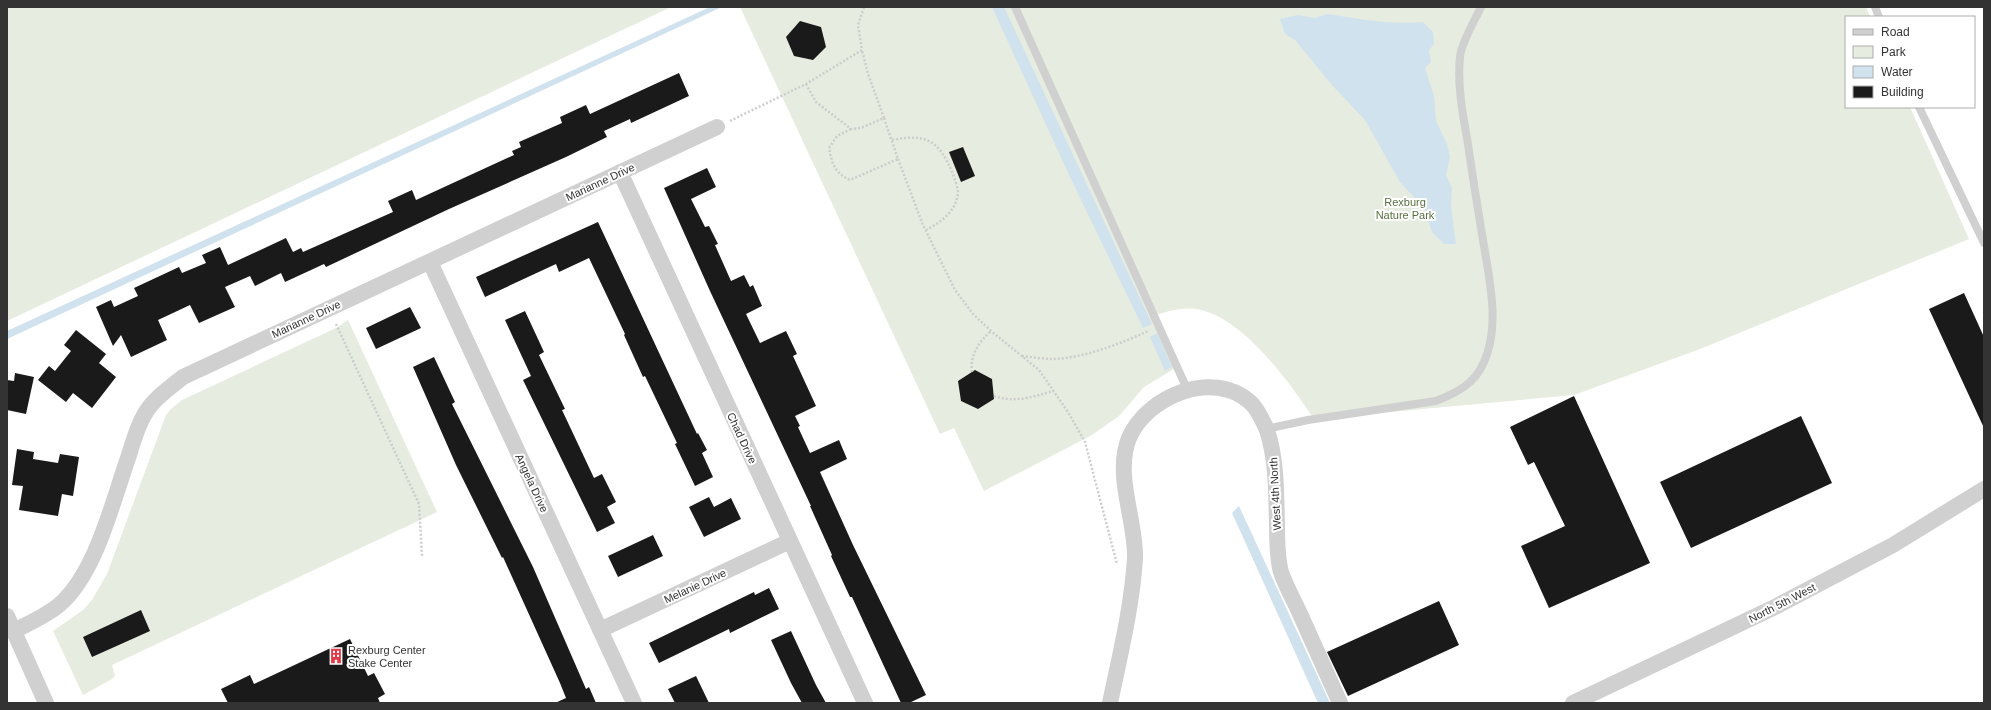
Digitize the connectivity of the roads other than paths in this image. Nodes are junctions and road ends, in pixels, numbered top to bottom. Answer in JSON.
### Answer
{"nodes":[{"id":1,"x":1015,"y":7,"type":"edge"},
{"id":2,"x":1481,"y":7,"type":"edge"},
{"id":3,"x":1874,"y":7,"type":"edge"},
{"id":4,"x":1878,"y":16,"type":"edge"},
{"id":5,"x":1920,"y":108,"type":"edge"},
{"id":6,"x":717,"y":127,"type":"road end"},
{"id":7,"x":620,"y":172,"type":"junction"},
{"id":8,"x":1984,"y":243,"type":"edge"},
{"id":9,"x":430,"y":262,"type":"junction"},
{"id":10,"x":1187,"y":389,"type":"junction"},
{"id":11,"x":1266,"y":428,"type":"junction"},
{"id":12,"x":1984,"y":489,"type":"edge"},
{"id":13,"x":790,"y":541,"type":"junction"},
{"id":14,"x":7,"y":616,"type":"edge"},
{"id":15,"x":600,"y":630,"type":"junction"},
{"id":16,"x":14,"y":631,"type":"junction"},
{"id":17,"x":46,"y":703,"type":"edge"},
{"id":18,"x":634,"y":703,"type":"edge"},
{"id":19,"x":865,"y":703,"type":"edge"},
{"id":20,"x":1110,"y":703,"type":"edge"},
{"id":21,"x":1340,"y":703,"type":"edge"},
{"id":22,"x":1573,"y":703,"type":"edge"}],
"edges":[{"from":1,"to":10,"type":"lane"},
{"from":2,"to":11,"type":"lane"},
{"from":3,"to":4,"type":"lane"},
{"from":5,"to":8,"type":"lane"},
{"from":6,"to":7,"type":"street","name":"Marianne Drive"},
{"from":7,"to":9,"type":"street","name":"Marianne Drive"},
{"from":7,"to":13,"type":"street","name":"Chad Drive"},
{"from":9,"to":15,"type":"street","name":"Angela Drive"},
{"from":9,"to":16,"type":"street","name":"Marianne Drive"},
{"from":10,"to":11,"type":"street","name":"West 4th North"},
{"from":10,"to":20,"type":"street","name":"West 4th North"},
{"from":11,"to":21,"type":"street","name":"West 4th North"},
{"from":12,"to":22,"type":"street","name":"North 5th West"},
{"from":13,"to":15,"type":"street","name":"Melanie Drive"},
{"from":13,"to":19,"type":"street","name":"Chad Drive"},
{"from":14,"to":16,"type":"street"},
{"from":15,"to":18,"type":"street","name":"Angela Drive"},
{"from":16,"to":17,"type":"street"}]}
